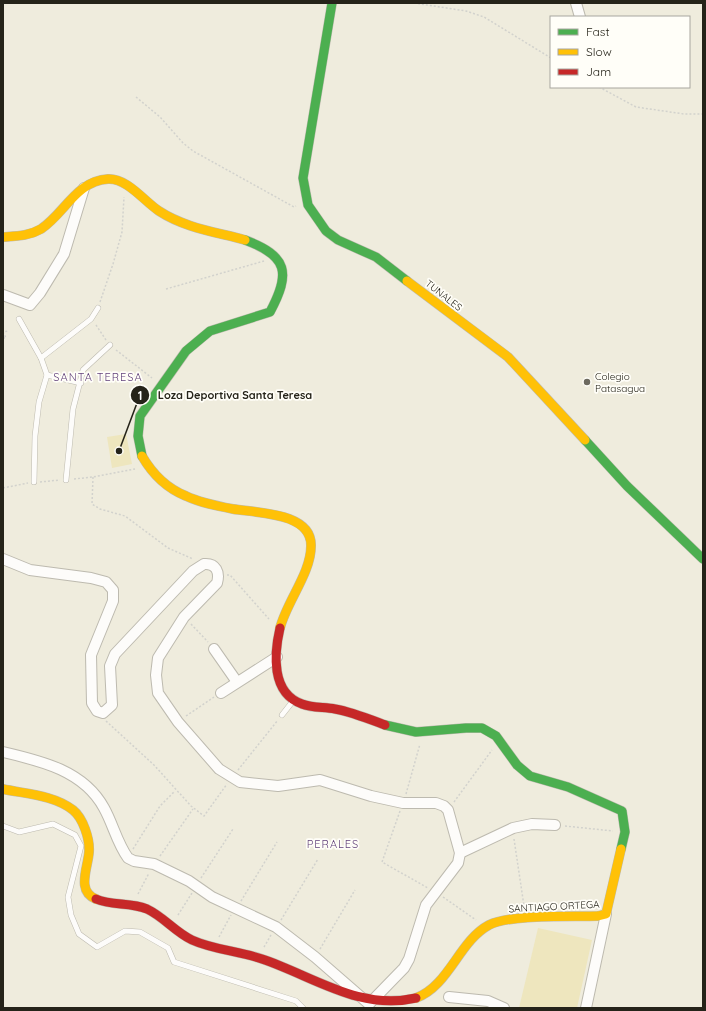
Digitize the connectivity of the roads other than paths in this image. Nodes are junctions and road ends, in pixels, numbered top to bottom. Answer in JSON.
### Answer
{"nodes":[{"id":1,"x":332,"y":3,"type":"edge"},
{"id":2,"x":576,"y":3,"type":"edge"},
{"id":3,"x":580,"y":16,"type":"edge"},
{"id":4,"x":85,"y":186,"type":"junction"},
{"id":5,"x":3,"y":237,"type":"edge"},
{"id":6,"x":3,"y":295,"type":"edge"},
{"id":7,"x":98,"y":308,"type":"road end"},
{"id":8,"x":20,"y":319,"type":"dead end"},
{"id":9,"x":110,"y":345,"type":"road end"},
{"id":10,"x":41,"y":358,"type":"junction"},
{"id":11,"x":47,"y":375,"type":"junction"},
{"id":12,"x":81,"y":383,"type":"junction"},
{"id":13,"x":66,"y":480,"type":"road end"},
{"id":14,"x":34,"y":482,"type":"road end"},
{"id":15,"x":3,"y":559,"type":"edge"},
{"id":16,"x":703,"y":559,"type":"edge"},
{"id":17,"x":214,"y":649,"type":"road end"},
{"id":18,"x":276,"y":657,"type":"junction"},
{"id":19,"x":237,"y":682,"type":"junction"},
{"id":20,"x":221,"y":693,"type":"road end"},
{"id":21,"x":293,"y":700,"type":"junction"},
{"id":22,"x":282,"y":715,"type":"road end"},
{"id":23,"x":3,"y":752,"type":"edge"},
{"id":24,"x":3,"y":789,"type":"edge"},
{"id":25,"x":555,"y":825,"type":"road end"},
{"id":26,"x":3,"y":826,"type":"edge"},
{"id":27,"x":460,"y":853,"type":"junction"},
{"id":28,"x":606,"y":914,"type":"junction"},
{"id":29,"x":449,"y":997,"type":"dead end"},
{"id":30,"x":369,"y":1004,"type":"junction"},
{"id":31,"x":303,"y":1008,"type":"edge"},
{"id":32,"x":504,"y":1008,"type":"edge"},
{"id":33,"x":586,"y":1008,"type":"edge"}],
"edges":[{"from":1,"to":16,"type":"street","name":"TUNALES"},
{"from":2,"to":3,"type":"street"},
{"from":4,"to":5,"type":"street"},
{"from":4,"to":6,"type":"street"},
{"from":4,"to":18,"type":"street"},
{"from":7,"to":10,"type":"lane"},
{"from":8,"to":10,"type":"lane"},
{"from":9,"to":12,"type":"lane"},
{"from":10,"to":11,"type":"lane"},
{"from":11,"to":12,"type":"lane"},
{"from":11,"to":14,"type":"lane"},
{"from":12,"to":13,"type":"lane"},
{"from":15,"to":27,"type":"street"},
{"from":17,"to":19,"type":"street"},
{"from":18,"to":19,"type":"street"},
{"from":18,"to":21,"type":"street"},
{"from":19,"to":20,"type":"street"},
{"from":21,"to":22,"type":"lane"},
{"from":21,"to":28,"type":"street","name":"SANTIAGO ORTEGA"},
{"from":23,"to":30,"type":"street"},
{"from":24,"to":30,"type":"street","name":"SANTIAGO ORTEGA"},
{"from":25,"to":27,"type":"street"},
{"from":26,"to":31,"type":"lane"},
{"from":27,"to":30,"type":"street"},
{"from":28,"to":30,"type":"street","name":"SANTIAGO ORTEGA"},
{"from":28,"to":33,"type":"street"},
{"from":29,"to":32,"type":"street"}]}
